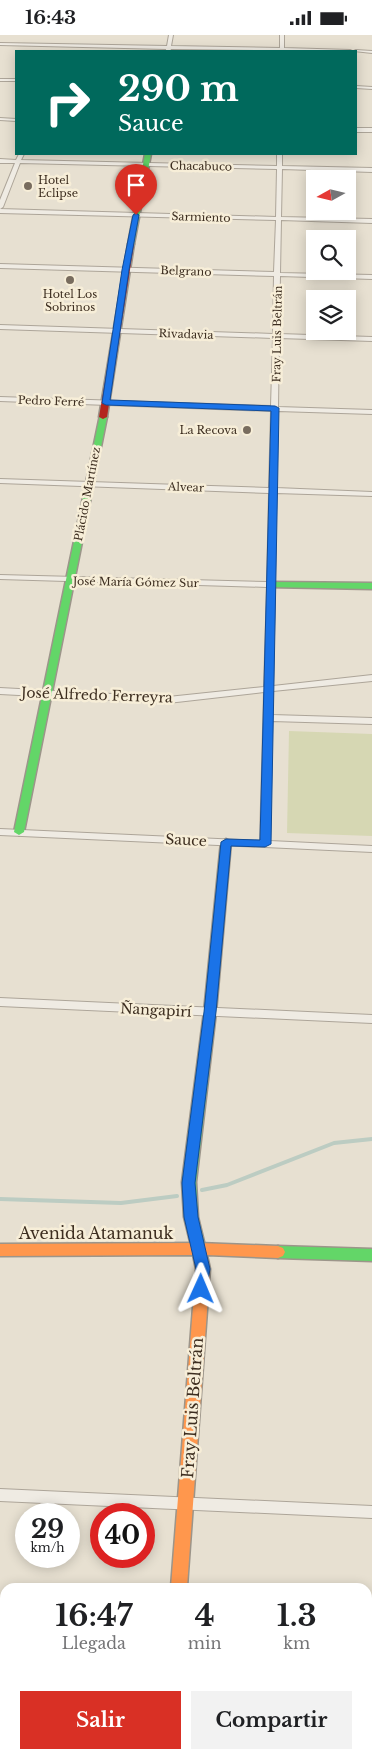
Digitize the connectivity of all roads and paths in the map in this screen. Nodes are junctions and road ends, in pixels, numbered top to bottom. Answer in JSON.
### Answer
{"nodes":[{"id":1,"x":171,"y":35,"type":"edge"},
{"id":2,"x":282,"y":35,"type":"edge"},
{"id":3,"x":66,"y":43,"type":"junction"},
{"id":4,"x":0,"y":44,"type":"edge"},
{"id":5,"x":168,"y":49,"type":"edge"},
{"id":6,"x":62,"y":50,"type":"edge"},
{"id":7,"x":225,"y":50,"type":"edge"},
{"id":8,"x":282,"y":50,"type":"edge"},
{"id":9,"x":357,"y":51,"type":"edge"},
{"id":10,"x":372,"y":52,"type":"edge"},
{"id":11,"x":0,"y":80,"type":"edge"},
{"id":12,"x":15,"y":80,"type":"edge"},
{"id":13,"x":357,"y":87,"type":"edge"},
{"id":14,"x":372,"y":88,"type":"edge"},
{"id":15,"x":0,"y":119,"type":"edge"},
{"id":16,"x":15,"y":120,"type":"edge"},
{"id":17,"x":357,"y":129,"type":"edge"},
{"id":18,"x":372,"y":130,"type":"edge"},
{"id":19,"x":21,"y":155,"type":"edge"},
{"id":20,"x":280,"y":155,"type":"edge"},
{"id":21,"x":147,"y":159,"type":"edge"},
{"id":22,"x":0,"y":161,"type":"edge"},
{"id":23,"x":18,"y":162,"type":"junction"},
{"id":24,"x":280,"y":168,"type":"junction"},
{"id":25,"x":372,"y":170,"type":"edge"},
{"id":26,"x":0,"y":207,"type":"edge"},
{"id":27,"x":0,"y":211,"type":"edge"},
{"id":28,"x":136,"y":215,"type":"junction"},
{"id":29,"x":279,"y":219,"type":"junction"},
{"id":30,"x":372,"y":221,"type":"edge"},
{"id":31,"x":0,"y":266,"type":"edge"},
{"id":32,"x":126,"y":270,"type":"junction"},
{"id":33,"x":278,"y":274,"type":"junction"},
{"id":34,"x":372,"y":277,"type":"edge"},
{"id":35,"x":0,"y":327,"type":"edge"},
{"id":36,"x":116,"y":331,"type":"junction"},
{"id":37,"x":276,"y":336,"type":"junction"},
{"id":38,"x":372,"y":339,"type":"edge"},
{"id":39,"x":0,"y":399,"type":"edge"},
{"id":40,"x":106,"y":403,"type":"junction"},
{"id":41,"x":275,"y":408,"type":"junction"},
{"id":42,"x":372,"y":412,"type":"edge"},
{"id":43,"x":0,"y":481,"type":"edge"},
{"id":44,"x":89,"y":484,"type":"junction"},
{"id":45,"x":274,"y":491,"type":"junction"},
{"id":46,"x":372,"y":494,"type":"edge"},
{"id":47,"x":0,"y":577,"type":"edge"},
{"id":48,"x":70,"y":580,"type":"junction"},
{"id":49,"x":272,"y":585,"type":"junction"},
{"id":50,"x":372,"y":586,"type":"edge"},
{"id":51,"x":372,"y":678,"type":"edge"},
{"id":52,"x":270,"y":688,"type":"junction"},
{"id":53,"x":0,"y":691,"type":"edge"},
{"id":54,"x":45,"y":694,"type":"junction"},
{"id":55,"x":268,"y":718,"type":"junction"},
{"id":56,"x":372,"y":721,"type":"edge"},
{"id":57,"x":0,"y":832,"type":"edge"},
{"id":58,"x":18,"y":832,"type":"junction"},
{"id":59,"x":226,"y":842,"type":"junction"},
{"id":60,"x":265,"y":844,"type":"junction"},
{"id":61,"x":372,"y":849,"type":"edge"},
{"id":62,"x":0,"y":1002,"type":"edge"},
{"id":63,"x":210,"y":1012,"type":"junction"},
{"id":64,"x":372,"y":1019,"type":"edge"},
{"id":65,"x":198,"y":1249,"type":"junction"},
{"id":66,"x":0,"y":1250,"type":"edge"},
{"id":67,"x":372,"y":1255,"type":"edge"},
{"id":68,"x":0,"y":1495,"type":"edge"},
{"id":69,"x":185,"y":1503,"type":"junction"},
{"id":70,"x":372,"y":1511,"type":"edge"},
{"id":71,"x":179,"y":1583,"type":"edge"}],
"edges":[{"from":1,"to":5,"type":"street"},
{"from":2,"to":8,"type":"street"},
{"from":3,"to":4,"type":"street"},
{"from":3,"to":5,"type":"street"},
{"from":3,"to":6,"type":"street"},
{"from":5,"to":7,"type":"street"},
{"from":9,"to":10,"type":"street"},
{"from":11,"to":12,"type":"street"},
{"from":13,"to":14,"type":"street"},
{"from":15,"to":16,"type":"street"},
{"from":17,"to":18,"type":"street"},
{"from":19,"to":23,"type":"street"},
{"from":20,"to":24,"type":"street","name":"Fray Luis Beltrán"},
{"from":21,"to":23,"type":"street","name":"Chacabuco"},
{"from":21,"to":24,"type":"street","name":"Chacabuco"},
{"from":21,"to":28,"type":"street","name":"Plácido Martínez"},
{"from":22,"to":23,"type":"street","name":"Chacabuco"},
{"from":23,"to":26,"type":"street"},
{"from":24,"to":25,"type":"street","name":"Chacabuco"},
{"from":24,"to":29,"type":"street","name":"Fray Luis Beltrán"},
{"from":27,"to":28,"type":"street","name":"Sarmiento"},
{"from":28,"to":29,"type":"street","name":"Sarmiento"},
{"from":28,"to":32,"type":"street","name":"Plácido Martínez"},
{"from":29,"to":30,"type":"street","name":"Sarmiento"},
{"from":29,"to":33,"type":"street","name":"Fray Luis Beltrán"},
{"from":31,"to":32,"type":"street","name":"Belgrano"},
{"from":32,"to":33,"type":"street","name":"Belgrano"},
{"from":32,"to":36,"type":"street","name":"Plácido Martínez"},
{"from":33,"to":34,"type":"street","name":"Belgrano"},
{"from":33,"to":37,"type":"street","name":"Fray Luis Beltrán"},
{"from":35,"to":36,"type":"street","name":"Rivadavia"},
{"from":36,"to":37,"type":"street","name":"Rivadavia"},
{"from":36,"to":40,"type":"street","name":"Plácido Martínez"},
{"from":37,"to":38,"type":"street","name":"Rivadavia"},
{"from":37,"to":41,"type":"street","name":"Fray Luis Beltrán"},
{"from":39,"to":40,"type":"street","name":"Pedro Ferré"},
{"from":40,"to":41,"type":"street","name":"Pedro Ferré"},
{"from":40,"to":44,"type":"street","name":"Plácido Martínez"},
{"from":41,"to":42,"type":"street","name":"Pedro Ferré"},
{"from":41,"to":45,"type":"street","name":"Fray Luis Beltrán"},
{"from":43,"to":44,"type":"street","name":"Alvear"},
{"from":44,"to":45,"type":"street","name":"Alvear"},
{"from":44,"to":48,"type":"street","name":"Plácido Martínez"},
{"from":45,"to":46,"type":"street","name":"Alvear"},
{"from":45,"to":49,"type":"street","name":"Fray Luis Beltrán"},
{"from":47,"to":48,"type":"street","name":"José María Gómez Sur"},
{"from":48,"to":49,"type":"street","name":"José María Gómez Sur"},
{"from":48,"to":54,"type":"street","name":"Plácido Martínez"},
{"from":49,"to":50,"type":"street"},
{"from":49,"to":52,"type":"street","name":"Fray Luis Beltrán"},
{"from":51,"to":52,"type":"street","name":"José Alfredo Ferreyra"},
{"from":52,"to":54,"type":"street","name":"José Alfredo Ferreyra"},
{"from":52,"to":55,"type":"street","name":"Fray Luis Beltrán"},
{"from":53,"to":54,"type":"street","name":"José Alfredo Ferreyra"},
{"from":54,"to":58,"type":"street","name":"Plácido Martínez"},
{"from":55,"to":56,"type":"street"},
{"from":55,"to":60,"type":"street","name":"Fray Luis Beltrán"},
{"from":57,"to":58,"type":"street","name":"Sauce"},
{"from":58,"to":59,"type":"street","name":"Sauce"},
{"from":59,"to":60,"type":"street","name":"Sauce"},
{"from":59,"to":63,"type":"street","name":"Fray Luis Beltrán"},
{"from":60,"to":61,"type":"street","name":"Sauce"},
{"from":62,"to":63,"type":"street","name":"Ñangapirí"},
{"from":63,"to":64,"type":"street","name":"Ñangapirí"},
{"from":63,"to":65,"type":"street","name":"Fray Luis Beltrán"},
{"from":65,"to":66,"type":"street","name":"Avenida Atamanuk"},
{"from":65,"to":67,"type":"street","name":"Avenida Atamanuk"},
{"from":65,"to":69,"type":"street","name":"Fray Luis Beltrán"},
{"from":68,"to":69,"type":"street"},
{"from":69,"to":70,"type":"street"},
{"from":69,"to":71,"type":"street","name":"Fray Luis Beltrán"}]}
